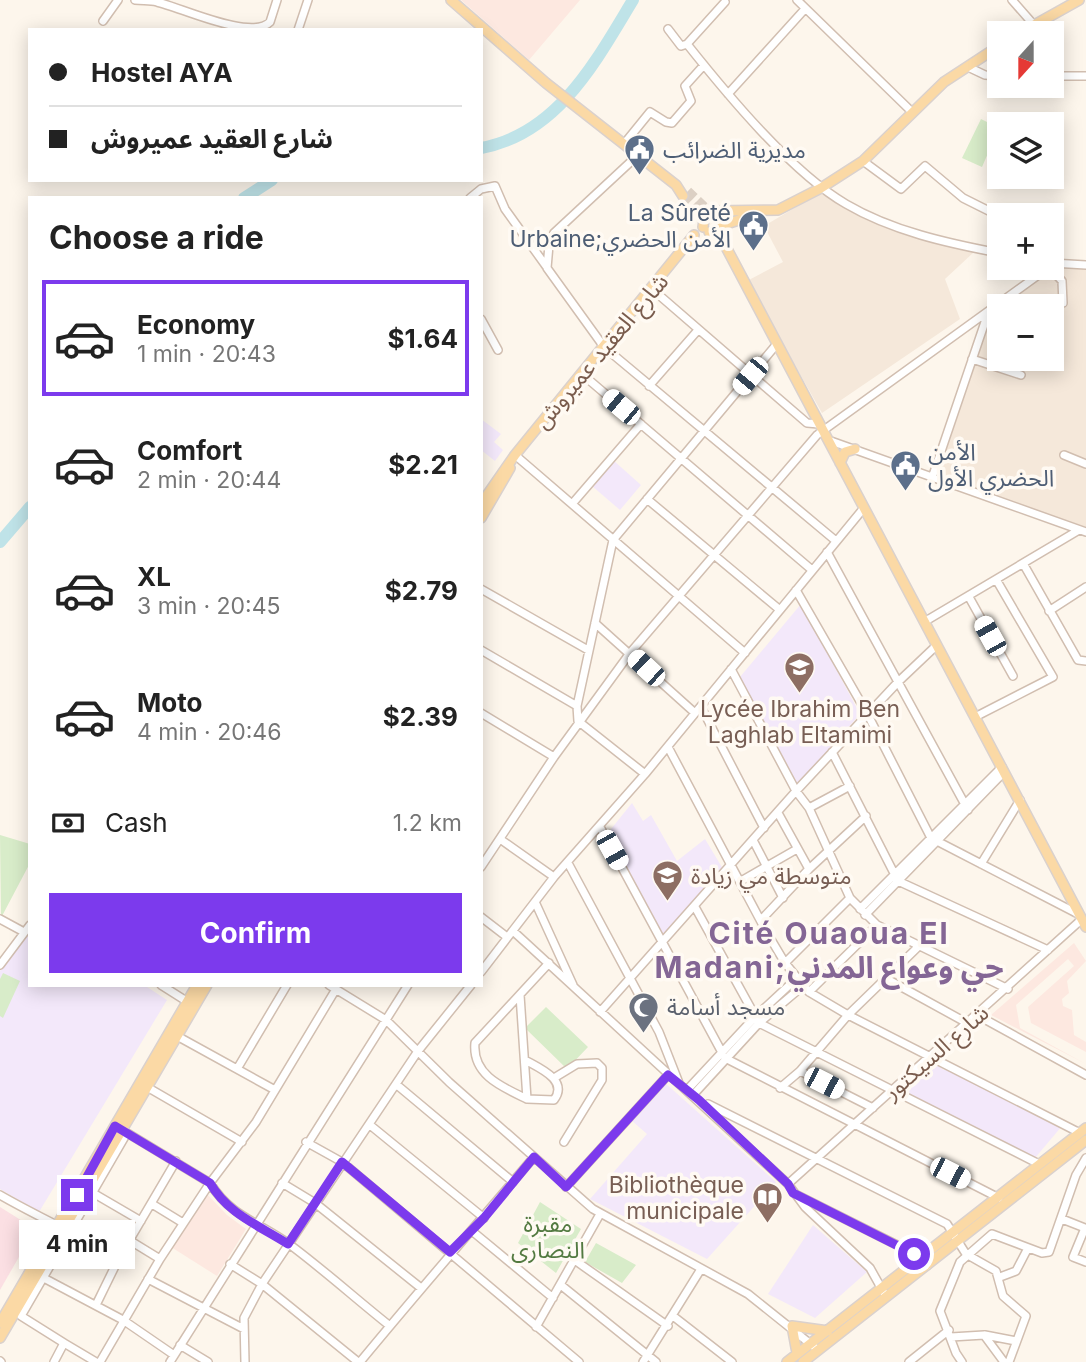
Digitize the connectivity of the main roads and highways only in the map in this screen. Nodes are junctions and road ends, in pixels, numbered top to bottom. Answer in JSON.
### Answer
{"nodes":[{"id":1,"x":451,"y":0,"type":"edge"},
{"id":2,"x":1079,"y":0,"type":"edge"},
{"id":3,"x":1041,"y":21,"type":"edge"},
{"id":4,"x":987,"y":54,"type":"edge"},
{"id":5,"x":683,"y":192,"type":"tunnel mouth"},
{"id":6,"x":766,"y":212,"type":"junction"},
{"id":7,"x":708,"y":223,"type":"junction"},
{"id":8,"x":687,"y":247,"type":"junction"},
{"id":9,"x":855,"y":449,"type":"road end"},
{"id":10,"x":515,"y":455,"type":"junction"},
{"id":11,"x":840,"y":463,"type":"junction"},
{"id":12,"x":483,"y":501,"type":"edge"},
{"id":13,"x":483,"y":515,"type":"edge"},
{"id":14,"x":1083,"y":921,"type":"edge"},
{"id":15,"x":196,"y":987,"type":"edge"},
{"id":16,"x":205,"y":987,"type":"edge"},
{"id":17,"x":191,"y":1004,"type":"junction"},
{"id":18,"x":121,"y":1129,"type":"junction"},
{"id":19,"x":1084,"y":1133,"type":"edge"},
{"id":20,"x":924,"y":1263,"type":"junction"},
{"id":21,"x":37,"y":1274,"type":"junction"},
{"id":22,"x":883,"y":1292,"type":"junction"},
{"id":23,"x":0,"y":1323,"type":"edge"},
{"id":24,"x":828,"y":1331,"type":"junction"},
{"id":25,"x":0,"y":1338,"type":"edge"},
{"id":26,"x":815,"y":1347,"type":"junction"},
{"id":27,"x":800,"y":1358,"type":"edge"},
{"id":28,"x":787,"y":1362,"type":"edge"}],
"edges":[{"from":1,"to":5,"type":"main road"},
{"from":2,"to":3,"type":"main road"},
{"from":4,"to":6,"type":"main road"},
{"from":6,"to":7,"type":"main road"},
{"from":6,"to":7,"type":"main road"},
{"from":7,"to":8,"type":"main road"},
{"from":7,"to":8,"type":"main road"},
{"from":7,"to":11,"type":"main road"},
{"from":8,"to":10,"type":"main road","name":"شارع العقيد عميروش"},
{"from":9,"to":11,"type":"main road"},
{"from":10,"to":12,"type":"main road","name":"شارع العقيد عميروش"},
{"from":10,"to":13,"type":"main road","name":"شارع العقيد عميروش"},
{"from":11,"to":14,"type":"main road"},
{"from":15,"to":17,"type":"main road"},
{"from":16,"to":17,"type":"main road"},
{"from":17,"to":18,"type":"main road"},
{"from":17,"to":18,"type":"main road"},
{"from":18,"to":21,"type":"main road"},
{"from":19,"to":20,"type":"main road"},
{"from":19,"to":20,"type":"main road"},
{"from":20,"to":22,"type":"main road"},
{"from":21,"to":23,"type":"main road"},
{"from":21,"to":25,"type":"main road"},
{"from":22,"to":24,"type":"main road"},
{"from":22,"to":26,"type":"main road"},
{"from":24,"to":26,"type":"main road"},
{"from":24,"to":27,"type":"main road"},
{"from":26,"to":27,"type":"main road"},
{"from":27,"to":28,"type":"main road"}]}
